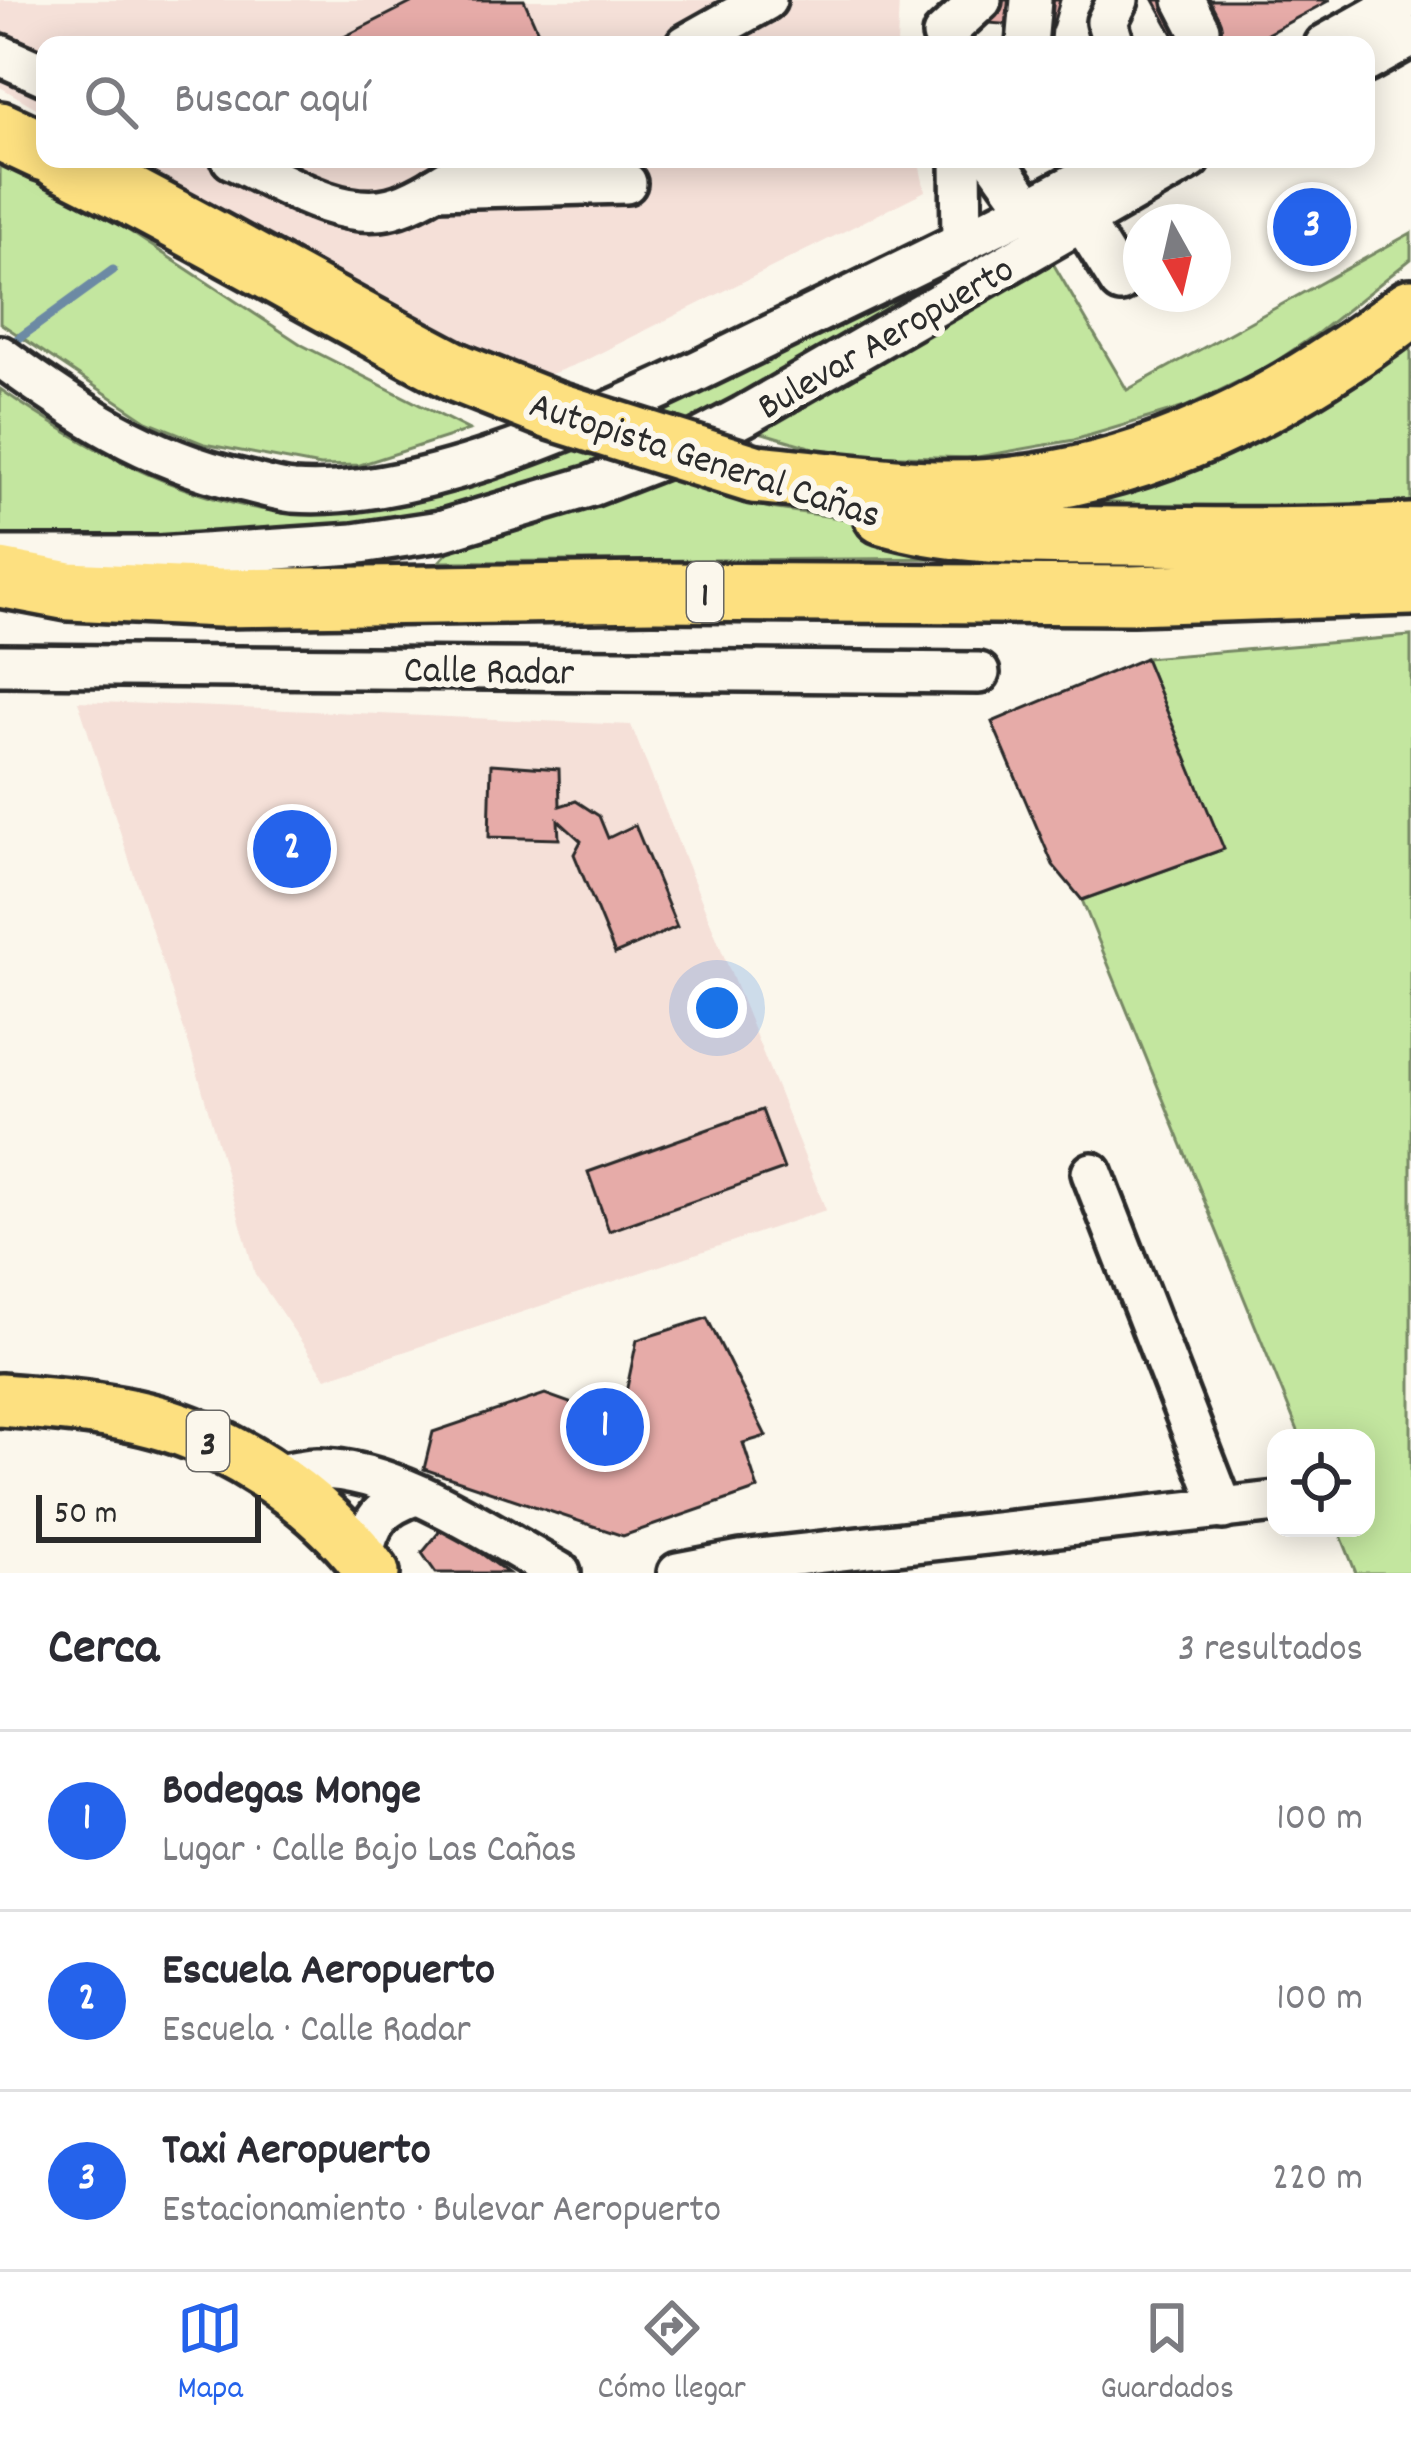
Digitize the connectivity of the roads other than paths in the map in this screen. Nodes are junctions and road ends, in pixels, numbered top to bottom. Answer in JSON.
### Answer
{"nodes":[{"id":1,"x":766,"y":0,"type":"edge"},
{"id":2,"x":981,"y":0,"type":"edge"},
{"id":3,"x":1031,"y":0,"type":"edge"},
{"id":4,"x":1118,"y":0,"type":"edge"},
{"id":5,"x":1406,"y":0,"type":"edge"},
{"id":6,"x":944,"y":27,"type":"edge"},
{"id":7,"x":702,"y":36,"type":"edge"},
{"id":8,"x":1028,"y":36,"type":"edge"},
{"id":9,"x":1111,"y":36,"type":"edge"},
{"id":10,"x":1341,"y":36,"type":"edge"},
{"id":11,"x":1411,"y":37,"type":"edge"},
{"id":12,"x":0,"y":55,"type":"edge"},
{"id":13,"x":1375,"y":57,"type":"edge"},
{"id":14,"x":36,"y":71,"type":"edge"},
{"id":15,"x":0,"y":131,"type":"edge"},
{"id":16,"x":36,"y":148,"type":"edge"},
{"id":17,"x":77,"y":168,"type":"edge"},
{"id":18,"x":252,"y":168,"type":"edge"},
{"id":19,"x":466,"y":168,"type":"edge"},
{"id":20,"x":961,"y":168,"type":"edge"},
{"id":21,"x":1016,"y":168,"type":"edge"},
{"id":22,"x":1161,"y":168,"type":"edge"},
{"id":23,"x":626,"y":183,"type":"dead end"},
{"id":24,"x":429,"y":188,"type":"junction"},
{"id":25,"x":1078,"y":194,"type":"edge"},
{"id":26,"x":962,"y":242,"type":"junction"},
{"id":27,"x":1120,"y":282,"type":"dead end"},
{"id":28,"x":1411,"y":308,"type":"edge"},
{"id":29,"x":0,"y":356,"type":"edge"},
{"id":30,"x":754,"y":474,"type":"junction"},
{"id":31,"x":1411,"y":533,"type":"edge"},
{"id":32,"x":0,"y":556,"type":"edge"},
{"id":33,"x":0,"y":578,"type":"edge"},
{"id":34,"x":1411,"y":586,"type":"edge"},
{"id":35,"x":0,"y":664,"type":"edge"},
{"id":36,"x":979,"y":673,"type":"dead end"},
{"id":37,"x":1091,"y":1173,"type":"dead end"},
{"id":38,"x":0,"y":1400,"type":"edge"},
{"id":39,"x":270,"y":1477,"type":"junction"},
{"id":40,"x":415,"y":1495,"type":"junction"},
{"id":41,"x":1267,"y":1503,"type":"edge"},
{"id":42,"x":1223,"y":1509,"type":"junction"},
{"id":43,"x":368,"y":1565,"type":"edge"},
{"id":44,"x":560,"y":1573,"type":"edge"},
{"id":45,"x":679,"y":1573,"type":"edge"}],
"edges":[{"from":1,"to":7,"type":"street"},
{"from":2,"to":6,"type":"street"},
{"from":3,"to":8,"type":"street"},
{"from":4,"to":9,"type":"street"},
{"from":5,"to":10,"type":"street"},
{"from":11,"to":13,"type":"street"},
{"from":12,"to":14,"type":"street"},
{"from":15,"to":16,"type":"highway"},
{"from":17,"to":30,"type":"highway","name":"Autopista General Cañas","bridge":true},
{"from":18,"to":24,"type":"street"},
{"from":19,"to":24,"type":"street"},
{"from":20,"to":26,"type":"street"},
{"from":21,"to":25,"type":"street"},
{"from":22,"to":25,"type":"street","name":"Bulevar Aeropuerto"},
{"from":23,"to":24,"type":"street"},
{"from":25,"to":26,"type":"street","name":"Bulevar Aeropuerto"},
{"from":25,"to":27,"type":"street"},
{"from":25,"to":32,"type":"street","name":"Bulevar Aeropuerto"},
{"from":26,"to":29,"type":"street","name":"Bulevar Aeropuerto"},
{"from":28,"to":30,"type":"highway"},
{"from":30,"to":31,"type":"highway","name":"Autopista General Cañas"},
{"from":33,"to":34,"type":"highway","name":"Autopista General Cañas","number":"1"},
{"from":35,"to":36,"type":"street","name":"Calle Radar"},
{"from":37,"to":42,"type":"street"},
{"from":38,"to":39,"type":"main road","number":"3"},
{"from":39,"to":40,"type":"street"},
{"from":39,"to":43,"type":"main road","number":"3"},
{"from":40,"to":43,"type":"street"},
{"from":40,"to":44,"type":"street"},
{"from":41,"to":42,"type":"street"},
{"from":42,"to":45,"type":"street"}]}
